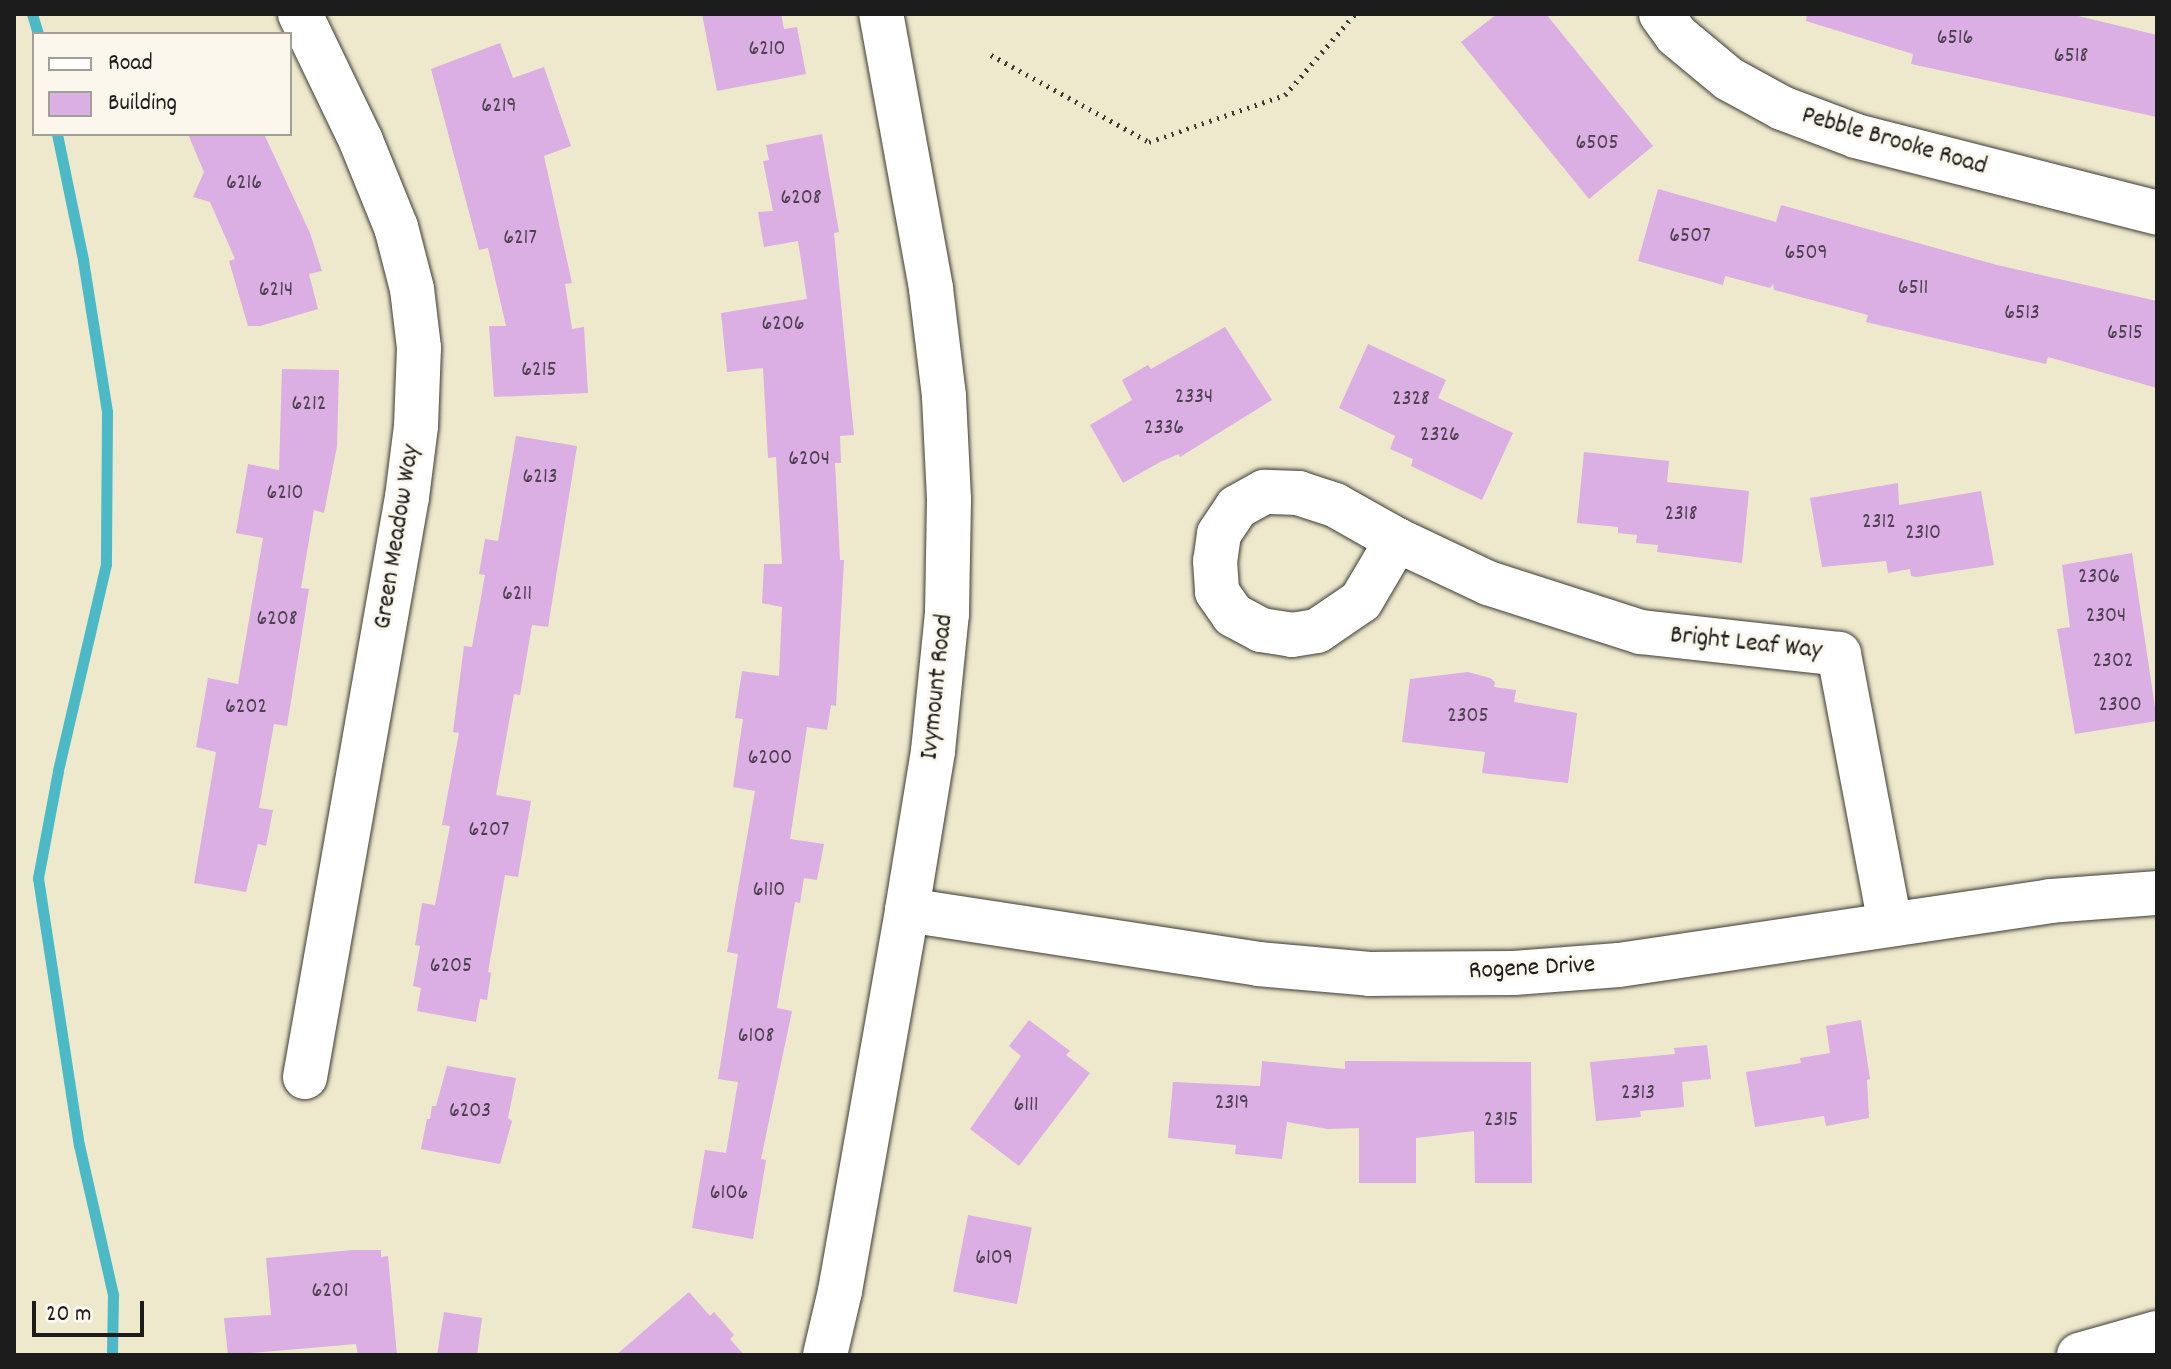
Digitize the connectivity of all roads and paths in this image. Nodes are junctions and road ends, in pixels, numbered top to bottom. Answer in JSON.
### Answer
{"nodes":[{"id":1,"x":300,"y":14,"type":"edge"},
{"id":2,"x":881,"y":14,"type":"edge"},
{"id":3,"x":1355,"y":14,"type":"edge"},
{"id":4,"x":1661,"y":14,"type":"edge"},
{"id":5,"x":991,"y":55,"type":"dead end"},
{"id":6,"x":2157,"y":213,"type":"edge"},
{"id":7,"x":1397,"y":540,"type":"dead end"},
{"id":8,"x":2157,"y":893,"type":"edge"},
{"id":9,"x":907,"y":910,"type":"junction"},
{"id":10,"x":1890,"y":923,"type":"junction"},
{"id":11,"x":305,"y":1077,"type":"dead end"},
{"id":12,"x":2157,"y":1333,"type":"edge"},
{"id":13,"x":825,"y":1355,"type":"edge"},
{"id":14,"x":2079,"y":1355,"type":"edge"}],
"edges":[{"from":1,"to":11,"type":"street","name":"Green Meadow Way"},
{"from":2,"to":9,"type":"street","name":"Ivymount Road"},
{"from":3,"to":5,"type":"path"},
{"from":4,"to":6,"type":"street","name":"Pebble Brooke Road"},
{"from":7,"to":10,"type":"street","name":"Bright Leaf Way"},
{"from":8,"to":10,"type":"street","name":"Rogene Drive"},
{"from":9,"to":10,"type":"street","name":"Rogene Drive"},
{"from":9,"to":13,"type":"street","name":"Ivymount Road"},
{"from":12,"to":14,"type":"street"}]}
